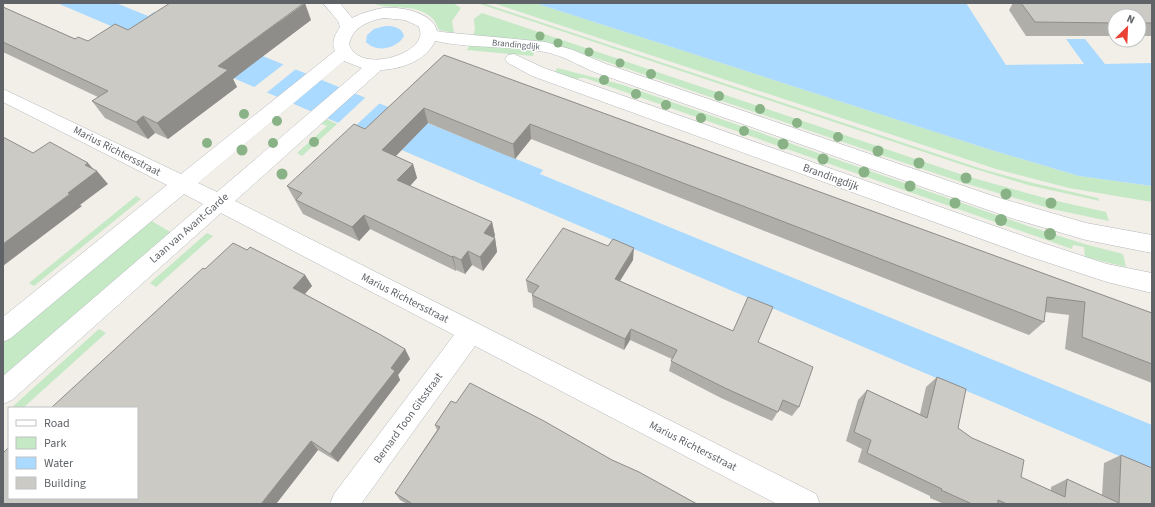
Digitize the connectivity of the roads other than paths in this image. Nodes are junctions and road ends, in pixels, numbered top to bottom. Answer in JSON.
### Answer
{"nodes":[{"id":1,"x":331,"y":3,"type":"edge"},
{"id":2,"x":359,"y":3,"type":"edge"},
{"id":3,"x":376,"y":14,"type":"junction"},
{"id":4,"x":349,"y":28,"type":"junction"},
{"id":5,"x":428,"y":34,"type":"junction"},
{"id":6,"x":344,"y":52,"type":"junction"},
{"id":7,"x":413,"y":55,"type":"junction"},
{"id":8,"x":514,"y":58,"type":"junction"},
{"id":9,"x":376,"y":65,"type":"junction"},
{"id":10,"x":600,"y":68,"type":"junction"},
{"id":11,"x":3,"y":95,"type":"edge"},
{"id":12,"x":183,"y":184,"type":"junction"},
{"id":13,"x":218,"y":202,"type":"junction"},
{"id":14,"x":1152,"y":244,"type":"edge"},
{"id":15,"x":1152,"y":283,"type":"edge"},
{"id":16,"x":3,"y":331,"type":"edge"},
{"id":17,"x":471,"y":332,"type":"junction"},
{"id":18,"x":3,"y":392,"type":"edge"},
{"id":19,"x":796,"y":502,"type":"edge"},
{"id":20,"x":344,"y":504,"type":"edge"}],
"edges":[{"from":1,"to":4,"type":"street"},
{"from":2,"to":3,"type":"street"},
{"from":3,"to":4,"type":"street"},
{"from":3,"to":5,"type":"street"},
{"from":4,"to":6,"type":"street"},
{"from":5,"to":7,"type":"street"},
{"from":5,"to":10,"type":"street","name":"Brandingdijk"},
{"from":6,"to":9,"type":"street"},
{"from":6,"to":12,"type":"street"},
{"from":7,"to":8,"type":"street","name":"Brandingdijk"},
{"from":7,"to":9,"type":"street"},
{"from":8,"to":10,"type":"street","name":"Brandingdijk"},
{"from":8,"to":15,"type":"street","name":"Brandingdijk"},
{"from":9,"to":13,"type":"street","name":"Laan van Avant-Garde"},
{"from":10,"to":14,"type":"street","name":"Brandingdijk"},
{"from":11,"to":12,"type":"street","name":"Marius Richtersstraat"},
{"from":12,"to":13,"type":"street","name":"Marius Richtersstraat"},
{"from":12,"to":16,"type":"street"},
{"from":13,"to":17,"type":"street","name":"Marius Richtersstraat"},
{"from":13,"to":18,"type":"street","name":"Laan van Avant-Garde"},
{"from":17,"to":19,"type":"street","name":"Marius Richtersstraat"},
{"from":17,"to":20,"type":"street","name":"Bernard Toon Gitsstraat"}]}
